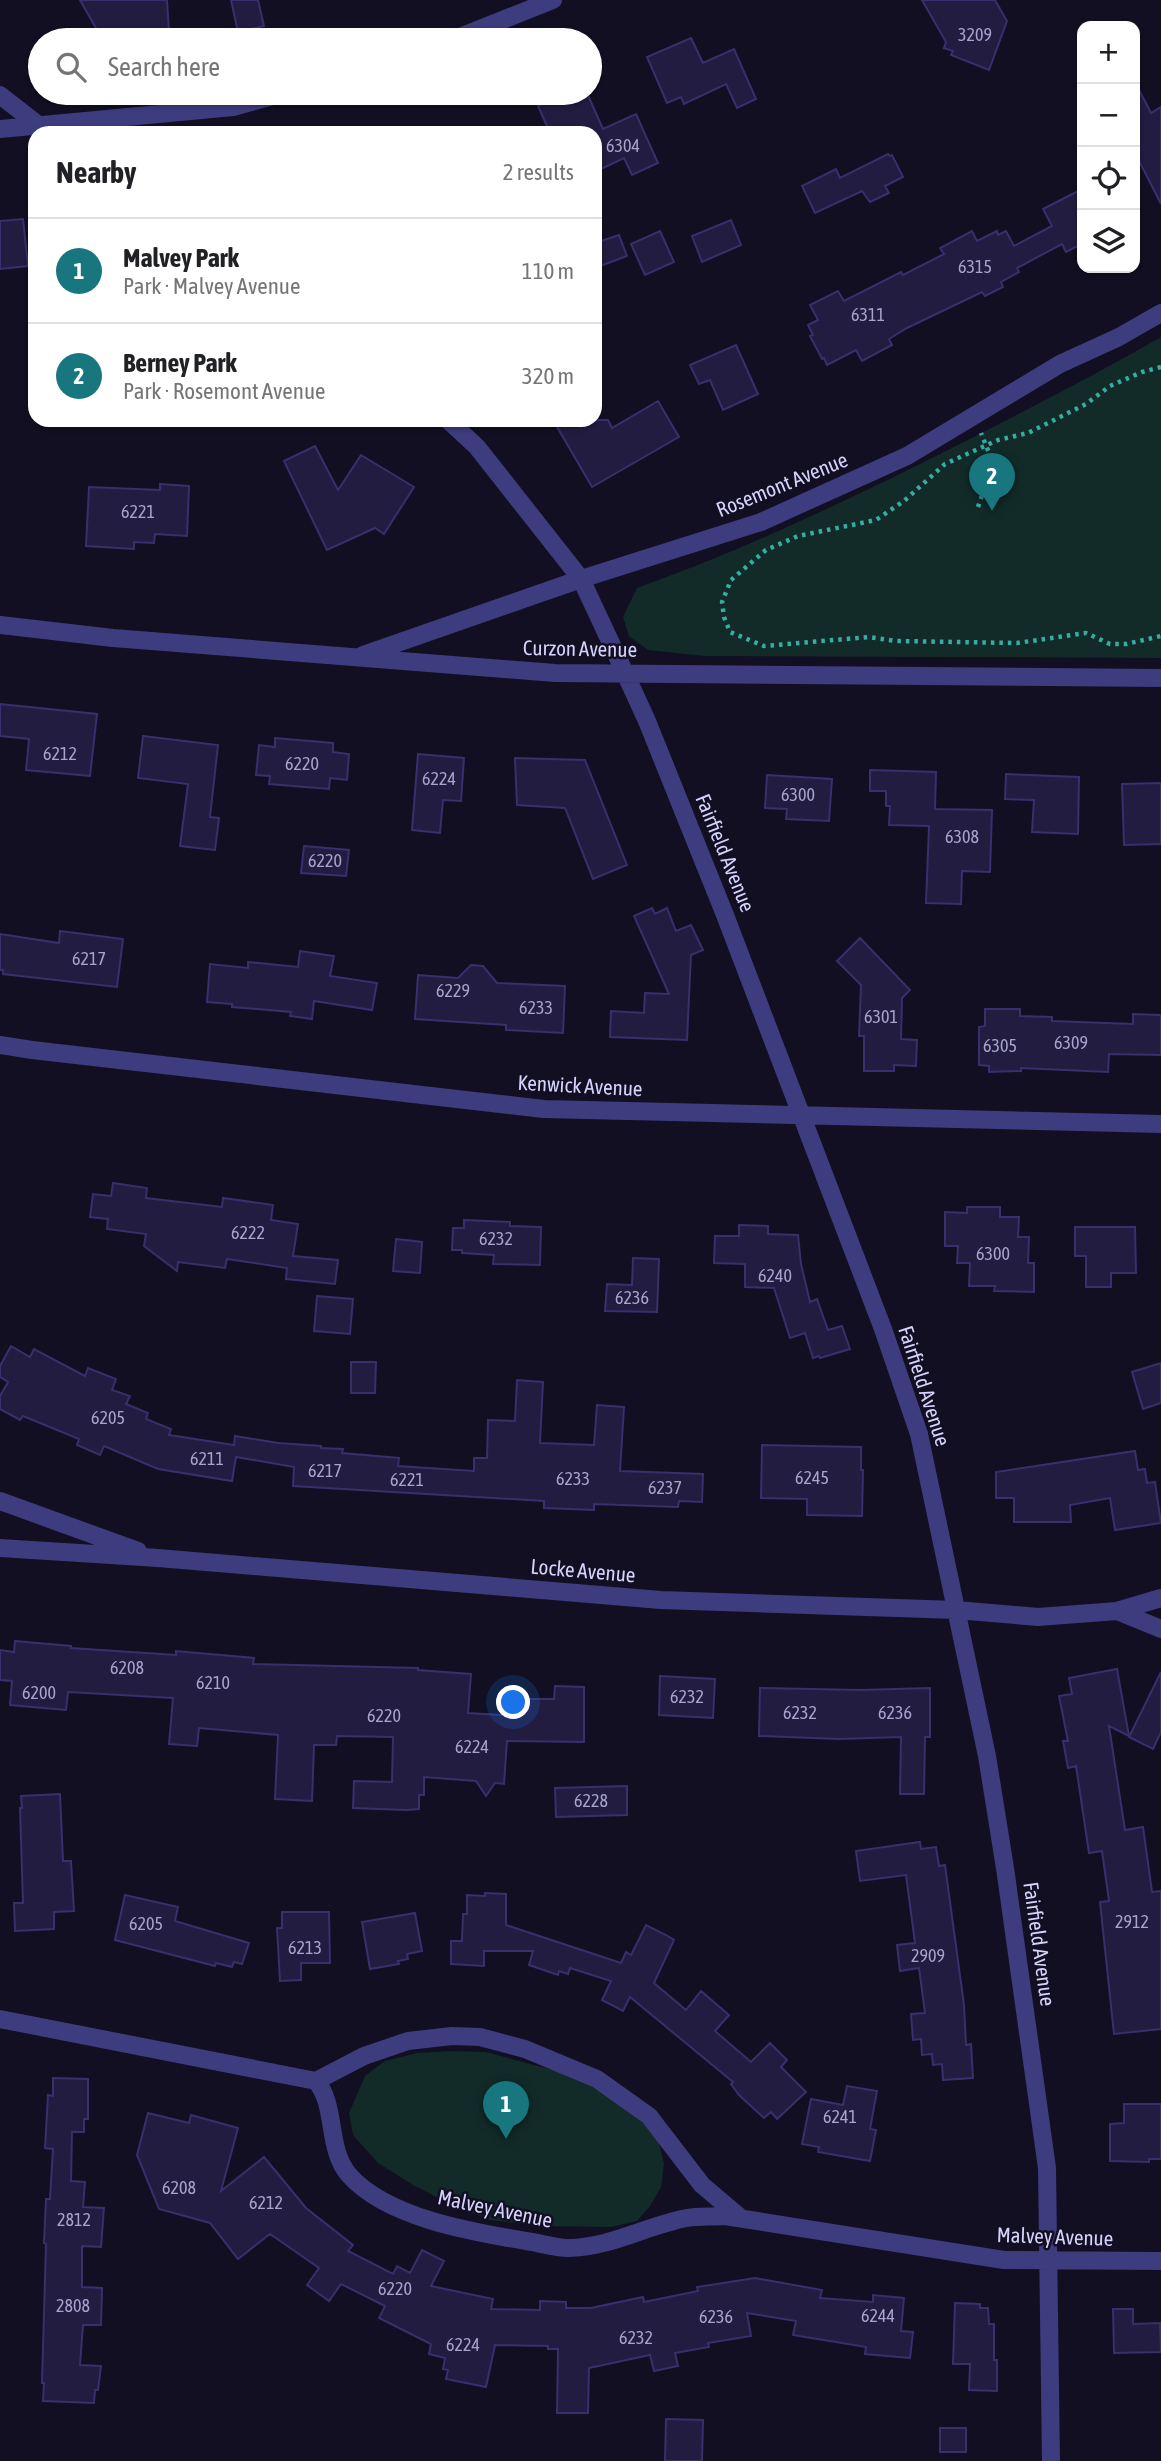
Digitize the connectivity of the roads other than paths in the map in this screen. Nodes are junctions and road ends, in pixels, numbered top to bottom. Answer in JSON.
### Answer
{"nodes":[{"id":1,"x":553,"y":0,"type":"edge"},
{"id":2,"x":482,"y":28,"type":"edge"},
{"id":3,"x":0,"y":95,"type":"edge"},
{"id":4,"x":240,"y":105,"type":"edge"},
{"id":5,"x":40,"y":126,"type":"edge"},
{"id":6,"x":70,"y":126,"type":"edge"},
{"id":7,"x":0,"y":129,"type":"edge"},
{"id":8,"x":28,"y":129,"type":"edge"},
{"id":9,"x":1161,"y":313,"type":"edge"},
{"id":10,"x":456,"y":427,"type":"edge"},
{"id":11,"x":581,"y":579,"type":"junction"},
{"id":12,"x":0,"y":625,"type":"edge"},
{"id":13,"x":356,"y":658,"type":"junction"},
{"id":14,"x":625,"y":673,"type":"junction"},
{"id":15,"x":1161,"y":678,"type":"edge"},
{"id":16,"x":0,"y":1045,"type":"edge"},
{"id":17,"x":802,"y":1116,"type":"junction"},
{"id":18,"x":1161,"y":1124,"type":"edge"},
{"id":19,"x":0,"y":1501,"type":"edge"},
{"id":20,"x":0,"y":1548,"type":"edge"},
{"id":21,"x":158,"y":1558,"type":"junction"},
{"id":22,"x":1161,"y":1598,"type":"edge"},
{"id":23,"x":956,"y":1609,"type":"junction"},
{"id":24,"x":1117,"y":1611,"type":"junction"},
{"id":25,"x":1161,"y":1629,"type":"edge"},
{"id":26,"x":0,"y":2019,"type":"edge"},
{"id":27,"x":316,"y":2081,"type":"junction"},
{"id":28,"x":741,"y":2218,"type":"junction"},
{"id":29,"x":1050,"y":2260,"type":"junction"},
{"id":30,"x":1161,"y":2261,"type":"edge"},
{"id":31,"x":1051,"y":2461,"type":"edge"}],
"edges":[{"from":1,"to":2,"type":"street"},
{"from":3,"to":5,"type":"street"},
{"from":4,"to":6,"type":"street"},
{"from":7,"to":8,"type":"street"},
{"from":9,"to":11,"type":"street","name":"Rosemont Avenue"},
{"from":10,"to":11,"type":"street","name":"Fairfield Avenue"},
{"from":11,"to":13,"type":"street","name":"Rosemont Avenue"},
{"from":11,"to":14,"type":"street","name":"Fairfield Avenue"},
{"from":12,"to":13,"type":"street","name":"Curzon Avenue"},
{"from":13,"to":14,"type":"street","name":"Curzon Avenue"},
{"from":14,"to":15,"type":"street","name":"Curzon Avenue"},
{"from":14,"to":17,"type":"street","name":"Fairfield Avenue"},
{"from":16,"to":17,"type":"street","name":"Kenwick Avenue"},
{"from":17,"to":18,"type":"street","name":"Kenwick Avenue"},
{"from":17,"to":23,"type":"street","name":"Fairfield Avenue"},
{"from":19,"to":21,"type":"street"},
{"from":20,"to":21,"type":"street","name":"Locke Avenue"},
{"from":21,"to":23,"type":"street","name":"Locke Avenue"},
{"from":22,"to":24,"type":"street","name":"Locke Avenue"},
{"from":23,"to":24,"type":"street","name":"Locke Avenue"},
{"from":23,"to":29,"type":"street","name":"Fairfield Avenue"},
{"from":24,"to":25,"type":"street"},
{"from":26,"to":27,"type":"street"},
{"from":27,"to":28,"type":"street"},
{"from":27,"to":28,"type":"street","name":"Malvey Avenue"},
{"from":28,"to":29,"type":"street","name":"Malvey Avenue"},
{"from":29,"to":30,"type":"street","name":"Malvey Avenue"},
{"from":29,"to":31,"type":"street","name":"Fairfield Avenue"}]}
